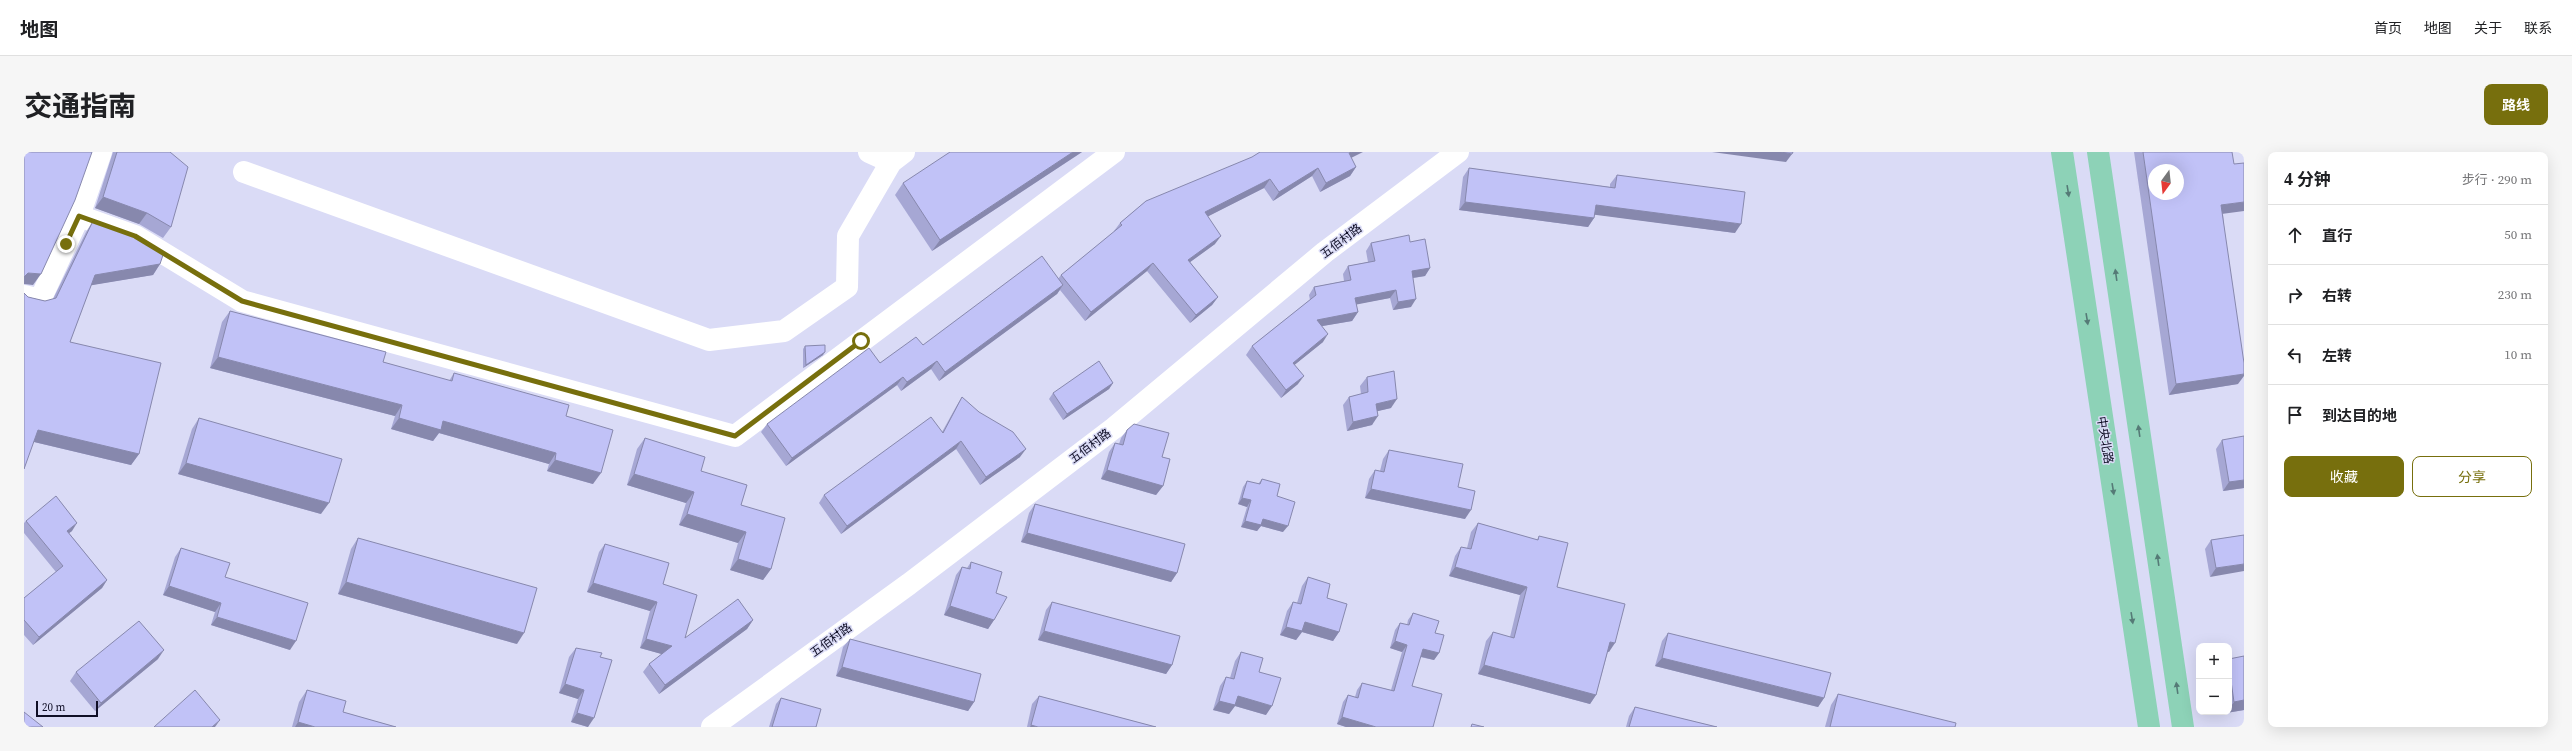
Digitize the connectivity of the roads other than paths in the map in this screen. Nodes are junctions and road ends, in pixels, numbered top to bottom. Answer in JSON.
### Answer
{"nodes":[{"id":1,"x":101,"y":152,"type":"edge"},
{"id":2,"x":869,"y":152,"type":"edge"},
{"id":3,"x":1114,"y":152,"type":"edge"},
{"id":4,"x":1458,"y":152,"type":"edge"},
{"id":5,"x":2062,"y":152,"type":"edge"},
{"id":6,"x":2098,"y":152,"type":"edge"},
{"id":7,"x":897,"y":157,"type":"edge"},
{"id":8,"x":244,"y":172,"type":"dead end"},
{"id":9,"x":79,"y":216,"type":"junction"},
{"id":10,"x":24,"y":296,"type":"edge"},
{"id":11,"x":712,"y":727,"type":"edge"},
{"id":12,"x":2149,"y":727,"type":"edge"},
{"id":13,"x":2183,"y":727,"type":"edge"}],
"edges":[{"from":1,"to":9,"type":"street"},
{"from":2,"to":7,"type":"street"},
{"from":3,"to":9,"type":"street"},
{"from":4,"to":11,"type":"street","name":"五佰村路"},
{"from":5,"to":12,"type":"main road","name":"中央北路","one_way":true},
{"from":13,"to":6,"type":"main road","one_way":true},
{"from":7,"to":8,"type":"street"},
{"from":9,"to":10,"type":"street"}]}
